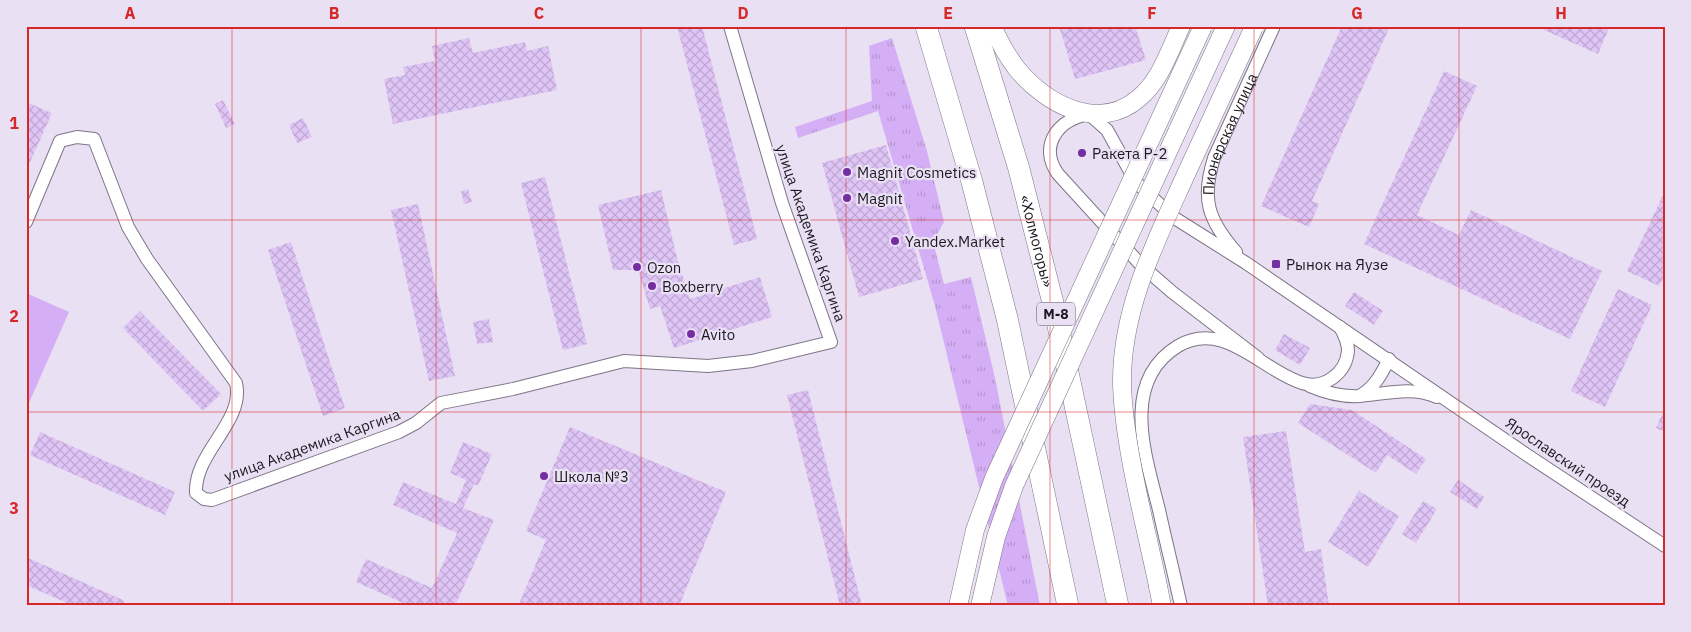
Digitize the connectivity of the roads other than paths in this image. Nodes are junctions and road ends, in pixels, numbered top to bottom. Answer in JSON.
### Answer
{"nodes":[{"id":1,"x":730,"y":26,"type":"edge"},
{"id":2,"x":926,"y":26,"type":"edge"},
{"id":3,"x":975,"y":26,"type":"edge"},
{"id":4,"x":992,"y":26,"type":"edge"},
{"id":5,"x":1181,"y":26,"type":"edge"},
{"id":6,"x":1203,"y":26,"type":"edge"},
{"id":7,"x":1226,"y":26,"type":"edge"},
{"id":8,"x":1254,"y":26,"type":"edge"},
{"id":9,"x":1274,"y":26,"type":"edge"},
{"id":10,"x":1089,"y":114,"type":"junction"},
{"id":11,"x":26,"y":222,"type":"edge"},
{"id":12,"x":1246,"y":263,"type":"junction"},
{"id":13,"x":1340,"y":326,"type":"junction"},
{"id":14,"x":1258,"y":358,"type":"junction"},
{"id":15,"x":1389,"y":359,"type":"junction"},
{"id":16,"x":1302,"y":383,"type":"junction"},
{"id":17,"x":1359,"y":396,"type":"junction"},
{"id":18,"x":1453,"y":404,"type":"junction"},
{"id":19,"x":1665,"y":546,"type":"edge"},
{"id":20,"x":958,"y":606,"type":"edge"},
{"id":21,"x":980,"y":606,"type":"edge"},
{"id":22,"x":1068,"y":606,"type":"edge"},
{"id":23,"x":1118,"y":606,"type":"edge"},
{"id":24,"x":1162,"y":606,"type":"edge"},
{"id":25,"x":1181,"y":606,"type":"edge"}],
"edges":[{"from":1,"to":11,"type":"street","name":"улица Академика Каргина"},
{"from":2,"to":22,"type":"highway"},
{"from":3,"to":23,"type":"highway","name":"«Холмогоры»","number":"М-8"},
{"from":4,"to":10,"type":"main road"},
{"from":5,"to":10,"type":"main road"},
{"from":6,"to":20,"type":"main road","bridge":true},
{"from":7,"to":21,"type":"main road","bridge":true},
{"from":8,"to":24,"type":"main road","bridge":true},
{"from":9,"to":12,"type":"street","name":"Пионерская улица"},
{"from":10,"to":12,"type":"street"},
{"from":10,"to":14,"type":"street"},
{"from":12,"to":13,"type":"street","name":"Ярославский проезд"},
{"from":13,"to":15,"type":"street","name":"Ярославский проезд"},
{"from":13,"to":16,"type":"street"},
{"from":14,"to":16,"type":"street","name":"Ярославский проезд"},
{"from":14,"to":25,"type":"street"},
{"from":15,"to":17,"type":"street"},
{"from":15,"to":18,"type":"street","name":"Ярославский проезд"},
{"from":16,"to":17,"type":"street","name":"Ярославский проезд"},
{"from":17,"to":18,"type":"street","name":"Ярославский проезд"},
{"from":18,"to":19,"type":"street","name":"Ярославский проезд"}]}
